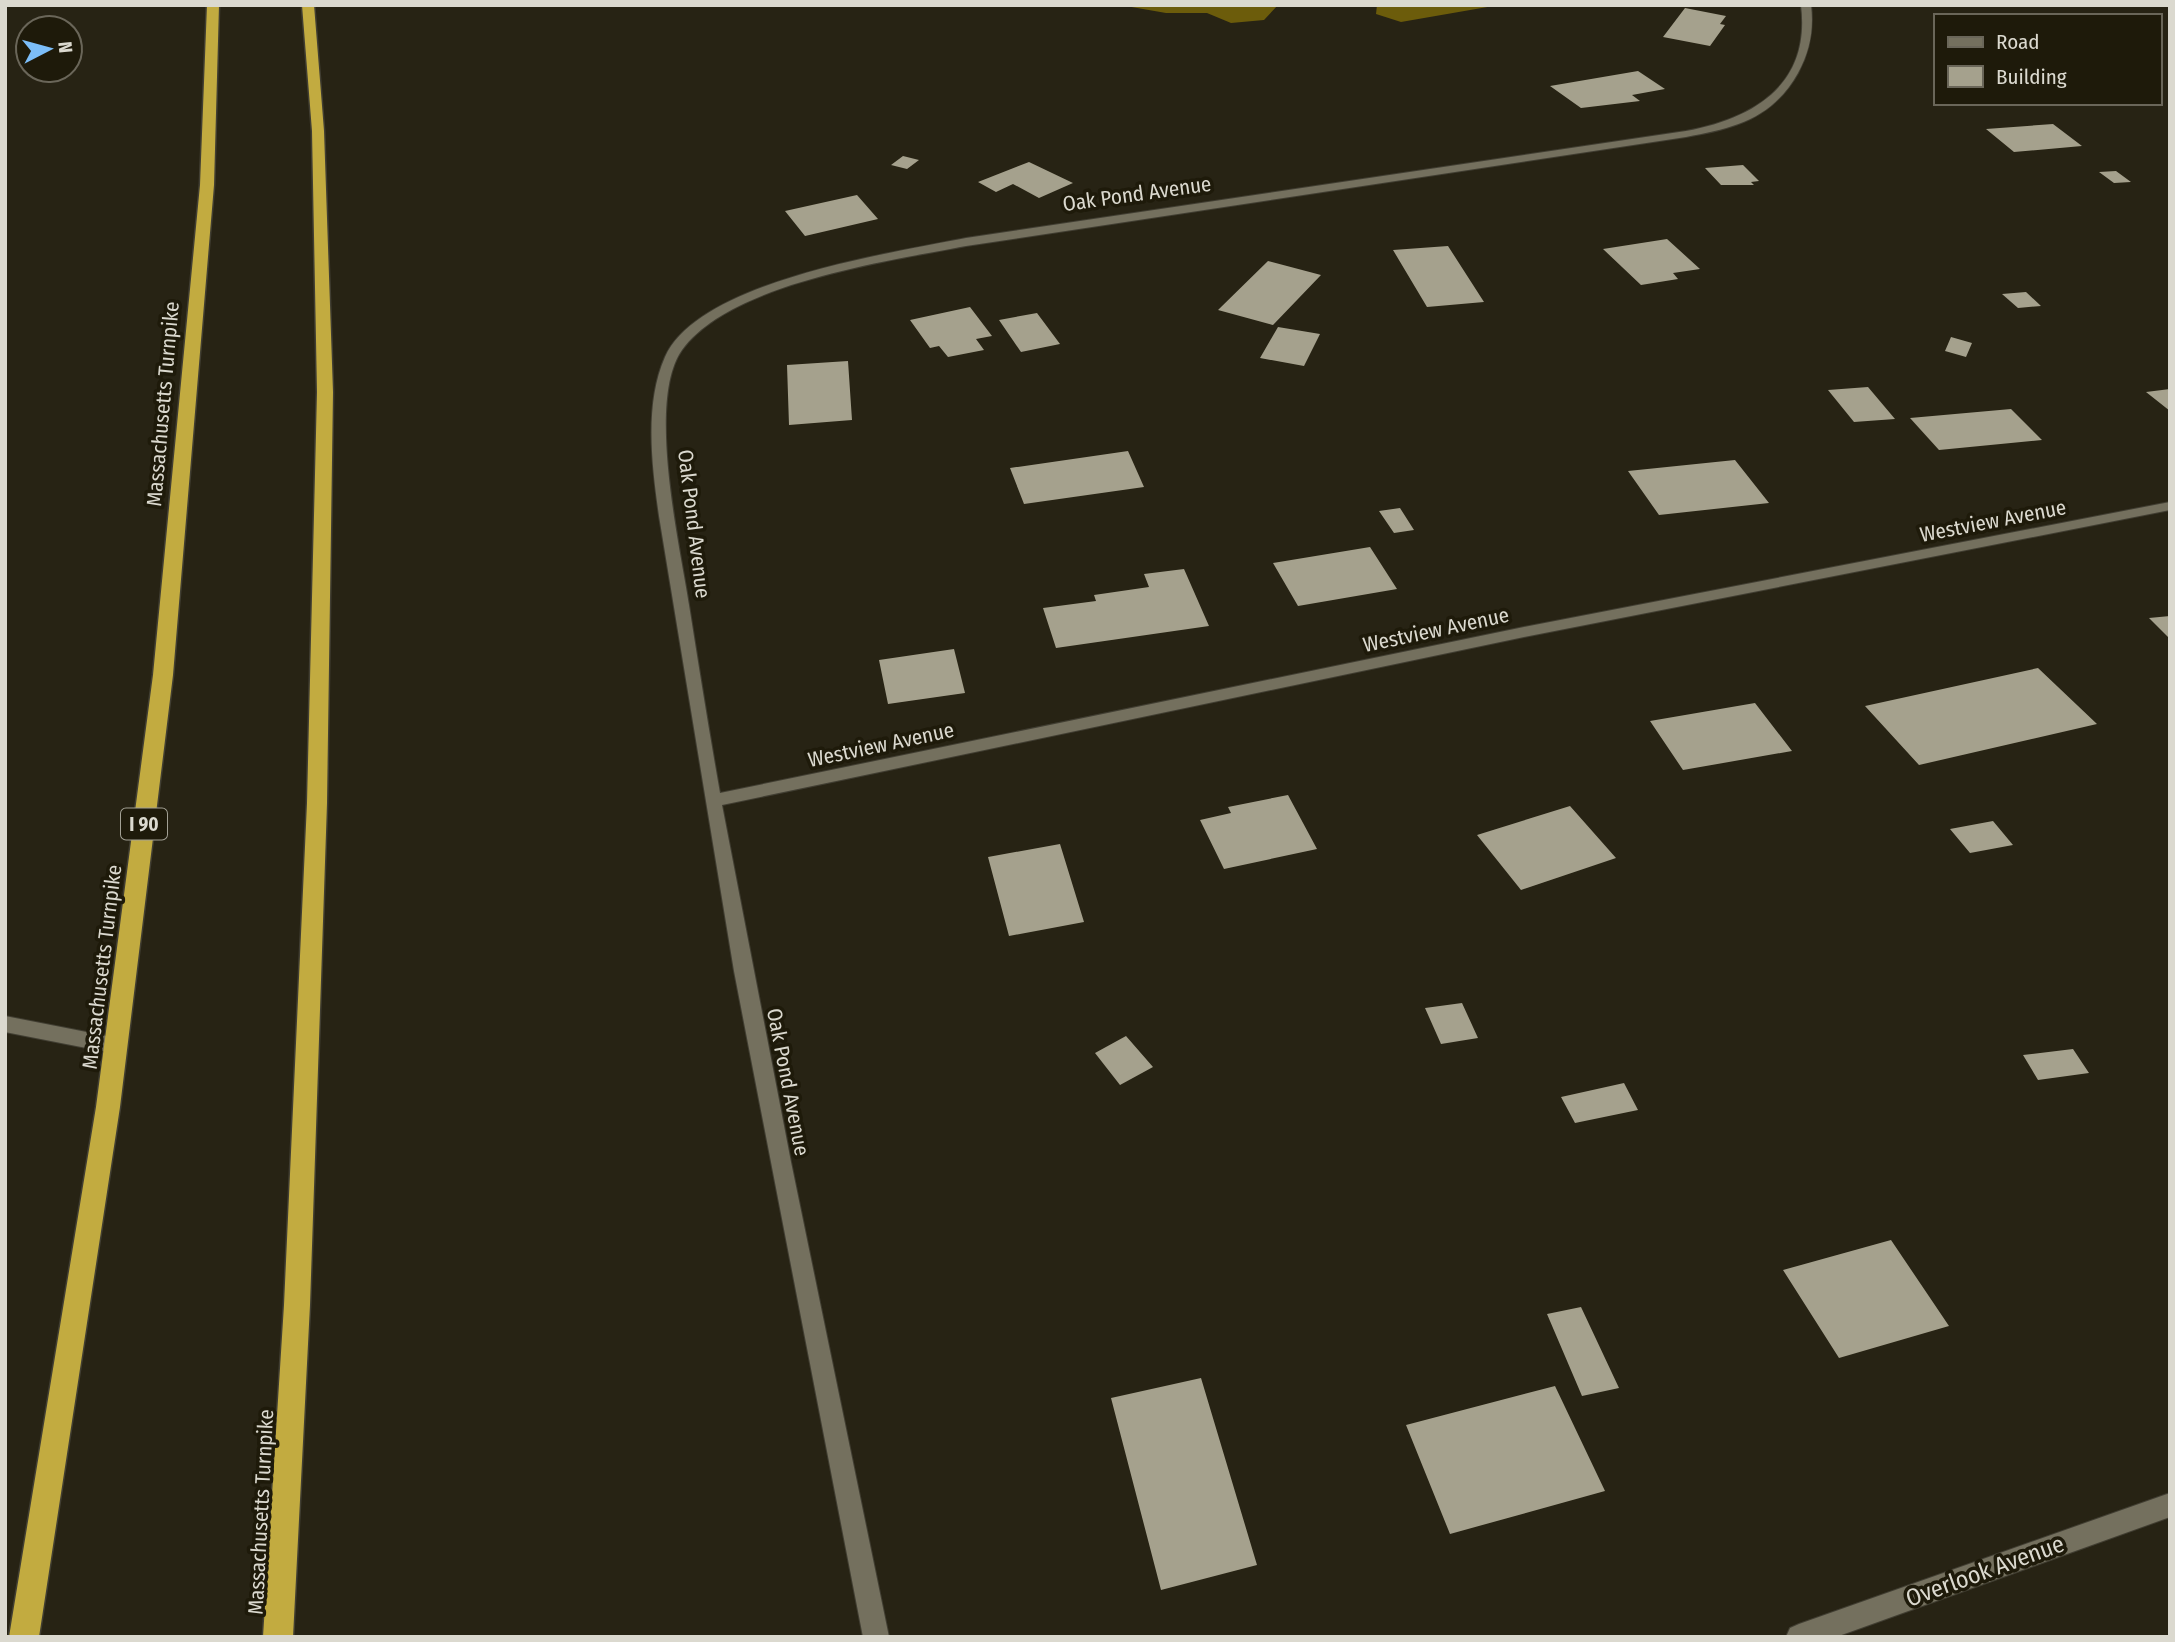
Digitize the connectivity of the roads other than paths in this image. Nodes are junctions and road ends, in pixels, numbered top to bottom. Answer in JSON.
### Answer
{"nodes":[{"id":1,"x":213,"y":5,"type":"edge"},
{"id":2,"x":308,"y":5,"type":"edge"},
{"id":3,"x":1806,"y":5,"type":"edge"},
{"id":4,"x":2170,"y":506,"type":"edge"},
{"id":5,"x":713,"y":801,"type":"junction"},
{"id":6,"x":5,"y":1024,"type":"edge"},
{"id":7,"x":117,"y":1046,"type":"junction"},
{"id":8,"x":2170,"y":1505,"type":"edge"},
{"id":9,"x":24,"y":1637,"type":"edge"},
{"id":10,"x":278,"y":1637,"type":"edge"},
{"id":11,"x":876,"y":1637,"type":"edge"},
{"id":12,"x":1799,"y":1637,"type":"edge"}],
"edges":[{"from":1,"to":7,"type":"highway","name":"Massachusetts Turnpike","number":"I 90"},
{"from":2,"to":10,"type":"highway","name":"Massachusetts Turnpike"},
{"from":3,"to":5,"type":"street","name":"Oak Pond Avenue"},
{"from":4,"to":5,"type":"street","name":"Westview Avenue"},
{"from":5,"to":11,"type":"street","name":"Oak Pond Avenue"},
{"from":6,"to":7,"type":"street"},
{"from":7,"to":9,"type":"highway","name":"Massachusetts Turnpike","number":"I 90"},
{"from":8,"to":12,"type":"street","name":"Overlook Avenue"}]}
